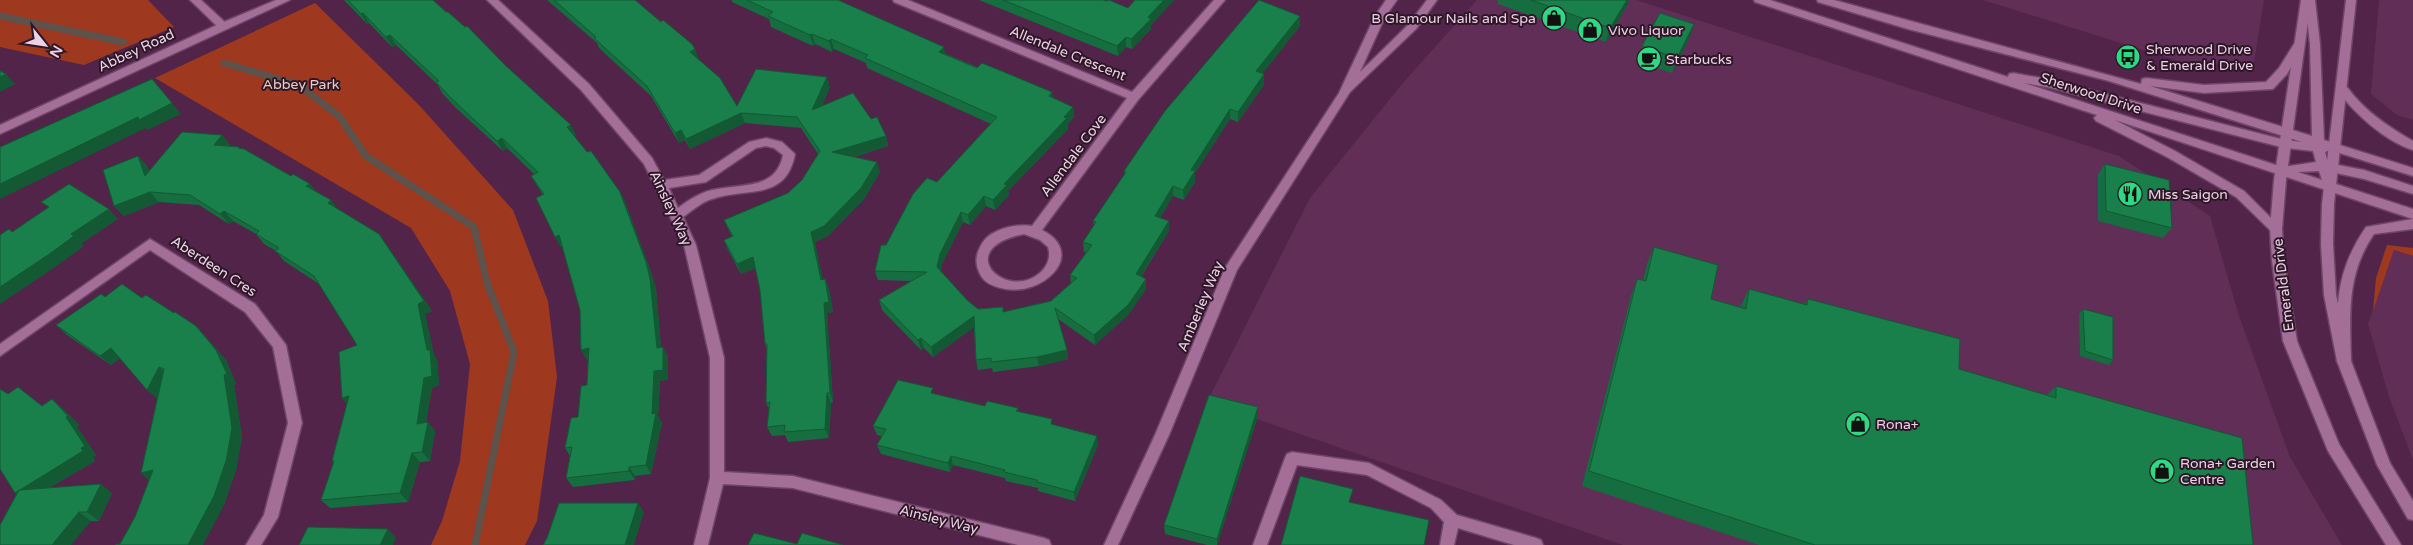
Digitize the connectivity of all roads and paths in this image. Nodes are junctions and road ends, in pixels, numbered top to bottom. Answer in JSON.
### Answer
{"nodes":[{"id":1,"x":195,"y":0,"type":"edge"},
{"id":2,"x":285,"y":0,"type":"edge"},
{"id":3,"x":492,"y":0,"type":"edge"},
{"id":4,"x":898,"y":0,"type":"edge"},
{"id":5,"x":1220,"y":0,"type":"edge"},
{"id":6,"x":1392,"y":0,"type":"edge"},
{"id":7,"x":1432,"y":0,"type":"edge"},
{"id":8,"x":1759,"y":0,"type":"edge"},
{"id":9,"x":1822,"y":0,"type":"edge"},
{"id":10,"x":2306,"y":0,"type":"edge"},
{"id":11,"x":2310,"y":0,"type":"edge"},
{"id":12,"x":2351,"y":0,"type":"edge"},
{"id":13,"x":223,"y":26,"type":"junction"},
{"id":14,"x":2298,"y":47,"type":"junction"},
{"id":15,"x":1991,"y":76,"type":"junction"},
{"id":16,"x":2112,"y":78,"type":"junction"},
{"id":17,"x":2342,"y":88,"type":"junction"},
{"id":18,"x":1344,"y":94,"type":"junction"},
{"id":19,"x":1134,"y":97,"type":"junction"},
{"id":20,"x":2062,"y":99,"type":"junction"},
{"id":21,"x":0,"y":130,"type":"edge"},
{"id":22,"x":2288,"y":132,"type":"junction"},
{"id":23,"x":2285,"y":144,"type":"junction"},
{"id":24,"x":2318,"y":145,"type":"junction"},
{"id":25,"x":2413,"y":146,"type":"edge"},
{"id":26,"x":2335,"y":147,"type":"junction"},
{"id":27,"x":2327,"y":166,"type":"junction"},
{"id":28,"x":2281,"y":172,"type":"junction"},
{"id":29,"x":2413,"y":172,"type":"edge"},
{"id":30,"x":661,"y":185,"type":"junction"},
{"id":31,"x":2331,"y":187,"type":"junction"},
{"id":32,"x":2413,"y":190,"type":"edge"},
{"id":33,"x":2413,"y":214,"type":"edge"},
{"id":34,"x":676,"y":216,"type":"junction"},
{"id":35,"x":2413,"y":224,"type":"edge"},
{"id":36,"x":2276,"y":229,"type":"junction"},
{"id":37,"x":1035,"y":230,"type":"junction"},
{"id":38,"x":0,"y":351,"type":"edge"},
{"id":39,"x":2344,"y":361,"type":"junction"},
{"id":40,"x":717,"y":478,"type":"junction"},
{"id":41,"x":2413,"y":514,"type":"edge"},
{"id":42,"x":1452,"y":520,"type":"junction"},
{"id":43,"x":253,"y":545,"type":"edge"},
{"id":44,"x":701,"y":545,"type":"edge"},
{"id":45,"x":1044,"y":545,"type":"edge"},
{"id":46,"x":1111,"y":545,"type":"edge"},
{"id":47,"x":1260,"y":545,"type":"edge"},
{"id":48,"x":1447,"y":545,"type":"edge"},
{"id":49,"x":1536,"y":545,"type":"edge"},
{"id":50,"x":2394,"y":545,"type":"edge"}],
"edges":[{"from":1,"to":13,"type":"street"},
{"from":2,"to":13,"type":"street","name":"Abbey Road"},
{"from":3,"to":30,"type":"street","name":"Ainsley Way"},
{"from":4,"to":19,"type":"street","name":"Allendale Crescent"},
{"from":5,"to":19,"type":"street","name":"Allendale Crescent"},
{"from":6,"to":18,"type":"street","name":"Amberley Way"},
{"from":7,"to":18,"type":"street","name":"Amberley Way"},
{"from":8,"to":15,"type":"street","name":"Sherwood Drive"},
{"from":9,"to":16,"type":"street","name":"Sherwood Drive"},
{"from":10,"to":14,"type":"street","name":"Emerald Drive"},
{"from":11,"to":24,"type":"street"},
{"from":12,"to":17,"type":"street"},
{"from":13,"to":21,"type":"street","name":"Abbey Road"},
{"from":14,"to":16,"type":"street"},
{"from":14,"to":22,"type":"street","name":"Emerald Drive"},
{"from":15,"to":20,"type":"street","name":"Sherwood Drive"},
{"from":15,"to":23,"type":"street"},
{"from":16,"to":22,"type":"street","name":"Sherwood Drive"},
{"from":17,"to":25,"type":"street"},
{"from":17,"to":26,"type":"street"},
{"from":18,"to":46,"type":"street","name":"Amberley Way"},
{"from":19,"to":37,"type":"street","name":"Allendale Cove"},
{"from":20,"to":28,"type":"street","name":"Sherwood Drive"},
{"from":20,"to":36,"type":"street"},
{"from":22,"to":23,"type":"street","name":"Emerald Drive"},
{"from":22,"to":24,"type":"street","name":"Sherwood Drive"},
{"from":23,"to":24,"type":"street"},
{"from":23,"to":28,"type":"street","name":"Emerald Drive"},
{"from":24,"to":26,"type":"street","name":"Sherwood Drive"},
{"from":24,"to":27,"type":"street"},
{"from":26,"to":27,"type":"street"},
{"from":26,"to":29,"type":"street","name":"Sherwood Drive"},
{"from":27,"to":28,"type":"street"},
{"from":27,"to":31,"type":"street"},
{"from":27,"to":32,"type":"street"},
{"from":28,"to":31,"type":"street","name":"Sherwood Drive"},
{"from":28,"to":36,"type":"street","name":"Emerald Drive"},
{"from":30,"to":34,"type":"street","name":"Ainsley Way"},
{"from":30,"to":34,"type":"street"},
{"from":31,"to":33,"type":"street","name":"Sherwood Drive"},
{"from":31,"to":39,"type":"street"},
{"from":34,"to":40,"type":"street","name":"Ainsley Way"},
{"from":35,"to":39,"type":"street"},
{"from":36,"to":50,"type":"street","name":"Emerald Drive"},
{"from":37,"to":37,"type":"street"},
{"from":38,"to":43,"type":"street","name":"Aberdeen Cres"},
{"from":39,"to":41,"type":"street"},
{"from":40,"to":44,"type":"street","name":"Ainsley Way"},
{"from":40,"to":45,"type":"street","name":"Ainsley Way"},
{"from":42,"to":47,"type":"street"},
{"from":42,"to":48,"type":"street"},
{"from":42,"to":49,"type":"street"}]}
